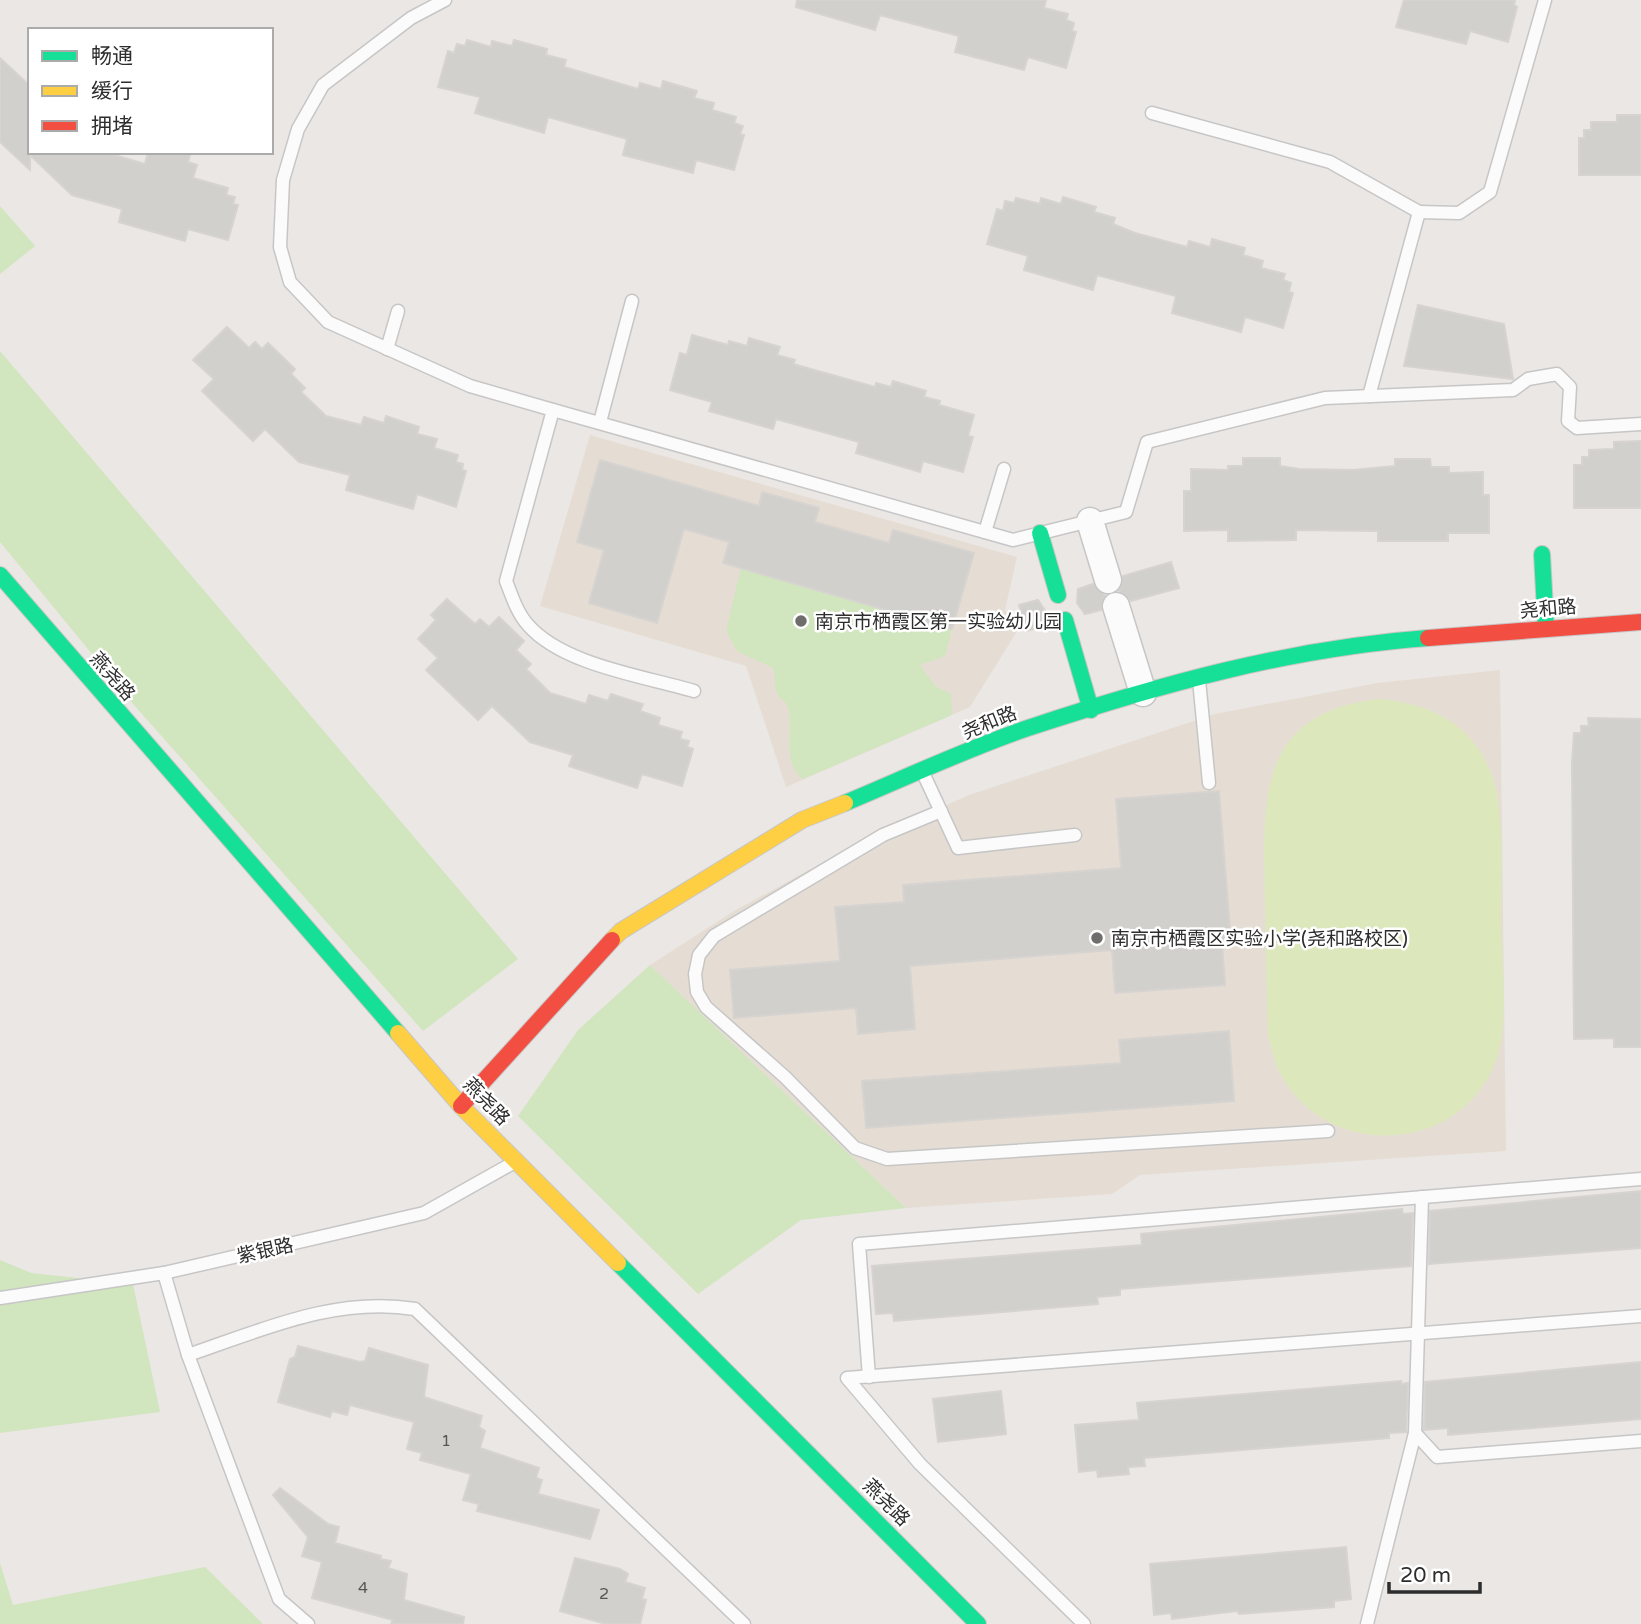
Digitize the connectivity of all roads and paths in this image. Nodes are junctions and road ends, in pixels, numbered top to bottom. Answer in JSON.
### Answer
{"nodes":[{"id":1,"x":445,"y":0,"type":"edge"},
{"id":2,"x":1545,"y":0,"type":"edge"},
{"id":3,"x":1152,"y":113,"type":"dead end"},
{"id":4,"x":1419,"y":212,"type":"junction"},
{"id":5,"x":632,"y":301,"type":"dead end"},
{"id":6,"x":398,"y":311,"type":"dead end"},
{"id":7,"x":387,"y":349,"type":"junction"},
{"id":8,"x":1369,"y":396,"type":"junction"},
{"id":9,"x":553,"y":410,"type":"junction"},
{"id":10,"x":600,"y":422,"type":"junction"},
{"id":11,"x":1641,"y":424,"type":"edge"},
{"id":12,"x":1004,"y":469,"type":"dead end"},
{"id":13,"x":1090,"y":521,"type":"junction"},
{"id":14,"x":985,"y":532,"type":"junction"},
{"id":15,"x":1040,"y":533,"type":"junction"},
{"id":16,"x":1542,"y":554,"type":"dead end"},
{"id":17,"x":0,"y":575,"type":"edge"},
{"id":18,"x":1108,"y":580,"type":"dead end"},
{"id":19,"x":1058,"y":594,"type":"dead end"},
{"id":20,"x":1116,"y":606,"type":"dead end"},
{"id":21,"x":1065,"y":620,"type":"dead end"},
{"id":22,"x":1641,"y":622,"type":"edge"},
{"id":23,"x":1546,"y":629,"type":"junction"},
{"id":24,"x":1198,"y":677,"type":"junction"},
{"id":25,"x":694,"y":691,"type":"dead end"},
{"id":26,"x":1143,"y":694,"type":"junction"},
{"id":27,"x":1091,"y":710,"type":"junction"},
{"id":28,"x":922,"y":772,"type":"junction"},
{"id":29,"x":1209,"y":783,"type":"dead end"},
{"id":30,"x":940,"y":811,"type":"junction"},
{"id":31,"x":1075,"y":835,"type":"dead end"},
{"id":32,"x":461,"y":1106,"type":"junction"},
{"id":33,"x":1328,"y":1131,"type":"dead end"},
{"id":34,"x":517,"y":1161,"type":"junction"},
{"id":35,"x":1641,"y":1179,"type":"edge"},
{"id":36,"x":1423,"y":1197,"type":"junction"},
{"id":37,"x":163,"y":1273,"type":"junction"},
{"id":38,"x":0,"y":1298,"type":"edge"},
{"id":39,"x":1641,"y":1316,"type":"edge"},
{"id":40,"x":188,"y":1355,"type":"junction"},
{"id":41,"x":869,"y":1377,"type":"junction"},
{"id":42,"x":1415,"y":1433,"type":"junction"},
{"id":43,"x":1641,"y":1441,"type":"edge"},
{"id":44,"x":308,"y":1624,"type":"edge"},
{"id":45,"x":744,"y":1624,"type":"edge"},
{"id":46,"x":978,"y":1624,"type":"edge"},
{"id":47,"x":1084,"y":1624,"type":"edge"},
{"id":48,"x":1367,"y":1624,"type":"edge"}],
"edges":[{"from":1,"to":7,"type":"lane"},
{"from":2,"to":4,"type":"lane"},
{"from":3,"to":4,"type":"lane"},
{"from":4,"to":8,"type":"lane"},
{"from":5,"to":10,"type":"lane"},
{"from":6,"to":7,"type":"lane"},
{"from":7,"to":9,"type":"lane"},
{"from":8,"to":11,"type":"lane"},
{"from":8,"to":13,"type":"lane"},
{"from":9,"to":10,"type":"lane"},
{"from":9,"to":25,"type":"lane"},
{"from":10,"to":14,"type":"lane"},
{"from":12,"to":14,"type":"lane"},
{"from":13,"to":15,"type":"lane"},
{"from":13,"to":18,"type":"street"},
{"from":14,"to":15,"type":"lane"},
{"from":15,"to":19,"type":"main road"},
{"from":16,"to":23,"type":"main road"},
{"from":17,"to":32,"type":"main road","name":"燕尧路"},
{"from":20,"to":26,"type":"street"},
{"from":21,"to":27,"type":"main road"},
{"from":22,"to":23,"type":"main road","name":"尧和路"},
{"from":23,"to":24,"type":"main road","name":"尧和路"},
{"from":24,"to":26,"type":"main road","name":"尧和路"},
{"from":24,"to":29,"type":"lane"},
{"from":26,"to":27,"type":"main road","name":"尧和路"},
{"from":27,"to":28,"type":"main road","name":"尧和路"},
{"from":28,"to":30,"type":"lane"},
{"from":28,"to":32,"type":"main road","name":"尧和路"},
{"from":30,"to":31,"type":"lane"},
{"from":30,"to":33,"type":"lane"},
{"from":32,"to":34,"type":"main road","name":"燕尧路"},
{"from":34,"to":37,"type":"lane","name":"紫银路"},
{"from":34,"to":46,"type":"main road","name":"燕尧路"},
{"from":35,"to":36,"type":"lane"},
{"from":36,"to":41,"type":"lane"},
{"from":36,"to":42,"type":"lane"},
{"from":37,"to":38,"type":"lane","name":"紫银路"},
{"from":37,"to":40,"type":"lane"},
{"from":39,"to":41,"type":"lane"},
{"from":40,"to":44,"type":"lane"},
{"from":40,"to":45,"type":"lane"},
{"from":41,"to":47,"type":"lane"},
{"from":42,"to":43,"type":"lane"},
{"from":42,"to":48,"type":"lane"}]}
